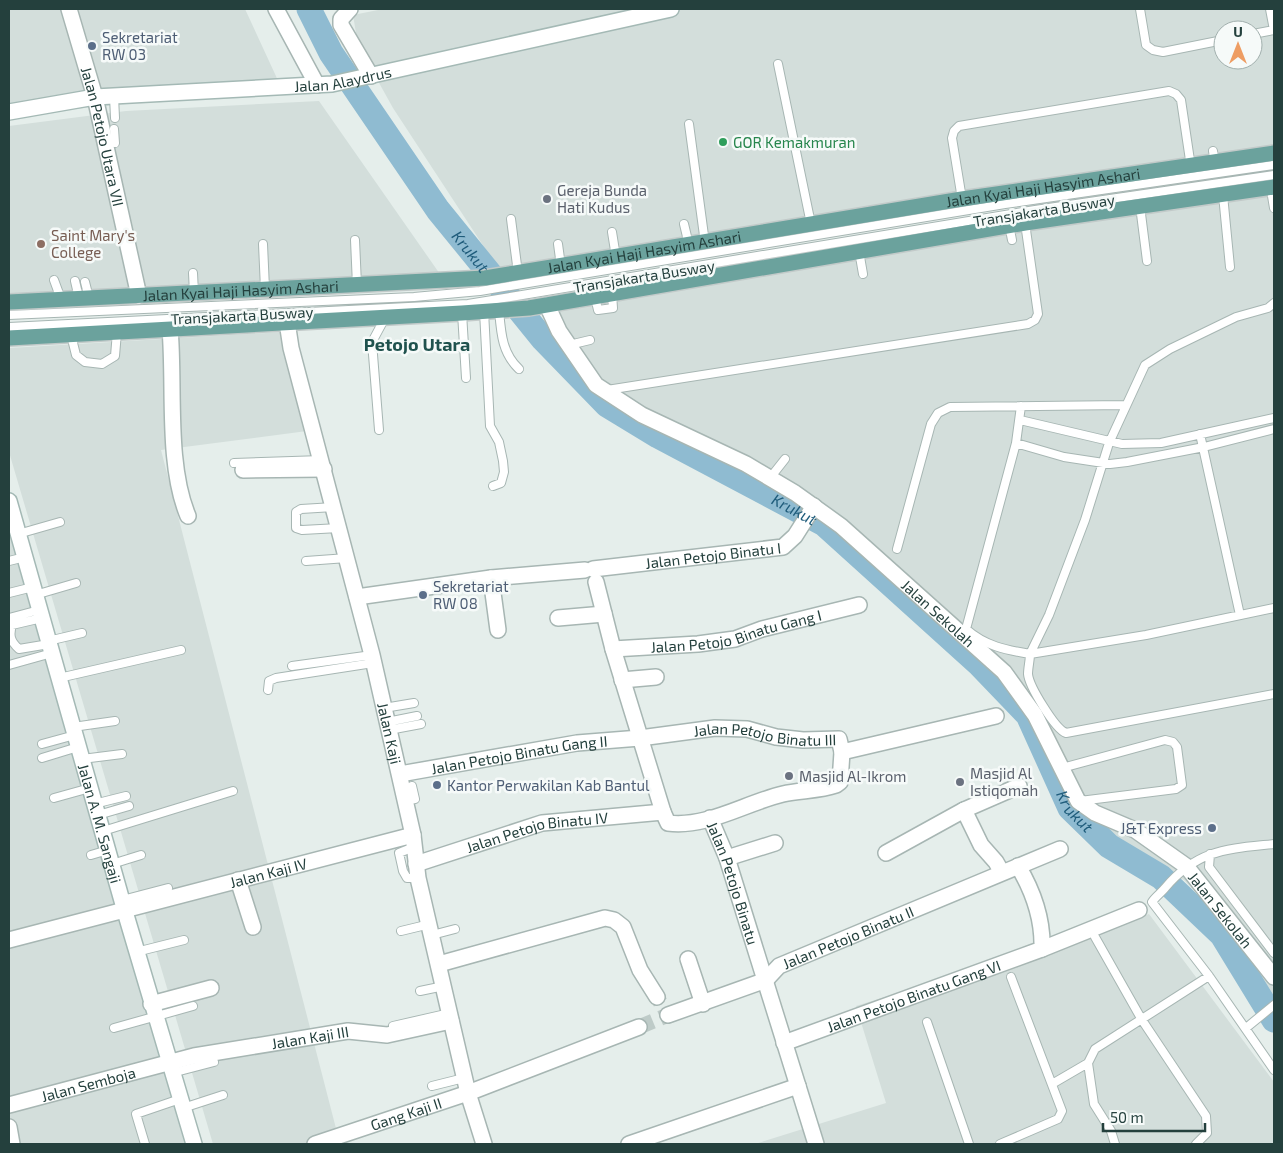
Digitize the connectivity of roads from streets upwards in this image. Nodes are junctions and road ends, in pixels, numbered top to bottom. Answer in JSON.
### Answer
{"nodes":[{"id":1,"x":69,"y":9,"type":"edge"},
{"id":2,"x":276,"y":9,"type":"edge"},
{"id":3,"x":350,"y":9,"type":"edge"},
{"id":4,"x":671,"y":9,"type":"edge"},
{"id":5,"x":368,"y":77,"type":"junction"},
{"id":6,"x":324,"y":84,"type":"junction"},
{"id":7,"x":95,"y":97,"type":"junction"},
{"id":8,"x":9,"y":112,"type":"edge"},
{"id":9,"x":1274,"y":153,"type":"edge"},
{"id":10,"x":1274,"y":189,"type":"edge"},
{"id":11,"x":139,"y":296,"type":"junction"},
{"id":12,"x":9,"y":302,"type":"edge"},
{"id":13,"x":547,"y":305,"type":"junction"},
{"id":14,"x":287,"y":322,"type":"junction"},
{"id":15,"x":170,"y":329,"type":"junction"},
{"id":16,"x":9,"y":338,"type":"edge"},
{"id":17,"x":323,"y":464,"type":"junction"},
{"id":18,"x":238,"y":467,"type":"dead end"},
{"id":19,"x":9,"y":501,"type":"edge"},
{"id":20,"x":812,"y":510,"type":"junction"},
{"id":21,"x":188,"y":516,"type":"dead end"},
{"id":22,"x":592,"y":574,"type":"junction"},
{"id":23,"x":491,"y":578,"type":"junction"},
{"id":24,"x":357,"y":597,"type":"junction"},
{"id":25,"x":859,"y":605,"type":"dead end"},
{"id":26,"x":604,"y":614,"type":"junction"},
{"id":27,"x":558,"y":618,"type":"dead end"},
{"id":28,"x":498,"y":630,"type":"dead end"},
{"id":29,"x":613,"y":650,"type":"junction"},
{"id":30,"x":656,"y":677,"type":"dead end"},
{"id":31,"x":622,"y":680,"type":"junction"},
{"id":32,"x":996,"y":716,"type":"dead end"},
{"id":33,"x":640,"y":738,"type":"junction"},
{"id":34,"x":842,"y":752,"type":"junction"},
{"id":35,"x":400,"y":774,"type":"junction"},
{"id":36,"x":1019,"y":786,"type":"dead end"},
{"id":37,"x":964,"y":810,"type":"junction"},
{"id":38,"x":663,"y":812,"type":"junction"},
{"id":39,"x":710,"y":818,"type":"junction"},
{"id":40,"x":413,"y":841,"type":"junction"},
{"id":41,"x":775,"y":843,"type":"dead end"},
{"id":42,"x":1060,"y":849,"type":"dead end"},
{"id":43,"x":886,"y":853,"type":"dead end"},
{"id":44,"x":727,"y":858,"type":"junction"},
{"id":45,"x":1018,"y":866,"type":"junction"},
{"id":46,"x":417,"y":871,"type":"junction"},
{"id":47,"x":1002,"y":872,"type":"junction"},
{"id":48,"x":238,"y":880,"type":"junction"},
{"id":49,"x":123,"y":905,"type":"junction"},
{"id":50,"x":1146,"y":906,"type":"road end"},
{"id":51,"x":253,"y":927,"type":"dead end"},
{"id":52,"x":9,"y":939,"type":"edge"},
{"id":53,"x":1042,"y":950,"type":"junction"},
{"id":54,"x":688,"y":958,"type":"dead end"},
{"id":55,"x":439,"y":964,"type":"junction"},
{"id":56,"x":1274,"y":977,"type":"edge"},
{"id":57,"x":766,"y":980,"type":"junction"},
{"id":58,"x":211,"y":988,"type":"dead end"},
{"id":59,"x":657,"y":997,"type":"tunnel mouth"},
{"id":60,"x":703,"y":1004,"type":"junction"},
{"id":61,"x":153,"y":1011,"type":"junction"},
{"id":62,"x":668,"y":1016,"type":"dead end"},
{"id":63,"x":450,"y":1017,"type":"junction"},
{"id":64,"x":639,"y":1028,"type":"tunnel mouth"},
{"id":65,"x":784,"y":1043,"type":"junction"},
{"id":66,"x":170,"y":1068,"type":"junction"},
{"id":67,"x":798,"y":1086,"type":"junction"},
{"id":68,"x":468,"y":1094,"type":"junction"},
{"id":69,"x":9,"y":1105,"type":"edge"},
{"id":70,"x":9,"y":1127,"type":"edge"},
{"id":71,"x":12,"y":1144,"type":"edge"},
{"id":72,"x":192,"y":1144,"type":"edge"},
{"id":73,"x":315,"y":1144,"type":"edge"},
{"id":74,"x":484,"y":1144,"type":"edge"},
{"id":75,"x":629,"y":1144,"type":"edge"},
{"id":76,"x":816,"y":1144,"type":"edge"}],
"edges":[{"from":1,"to":7,"type":"street","name":"Jalan Petojo Utara VII"},
{"from":2,"to":6,"type":"street"},
{"from":3,"to":5,"type":"street"},
{"from":4,"to":5,"type":"street","name":"Jalan Alaydrus"},
{"from":5,"to":6,"type":"street","name":"Jalan Alaydrus"},
{"from":6,"to":7,"type":"street","name":"Jalan Alaydrus"},
{"from":7,"to":8,"type":"street","name":"Jalan Alaydrus"},
{"from":7,"to":11,"type":"street","name":"Jalan Petojo Utara VII"},
{"from":9,"to":11,"type":"main road","name":"Jalan Kyai Haji Hasyim Ashari"},
{"from":10,"to":13,"type":"main road"},
{"from":11,"to":12,"type":"main road","name":"Jalan Kyai Haji Hasyim Ashari"},
{"from":13,"to":14,"type":"main road"},
{"from":13,"to":20,"type":"street","name":"Jalan Sekolah"},
{"from":14,"to":15,"type":"main road"},
{"from":14,"to":17,"type":"street","name":"Jalan Kaji"},
{"from":15,"to":16,"type":"main road"},
{"from":15,"to":21,"type":"street"},
{"from":17,"to":18,"type":"street"},
{"from":17,"to":24,"type":"street","name":"Jalan Kaji"},
{"from":19,"to":49,"type":"street","name":"Jalan A. M. Sangaji"},
{"from":20,"to":22,"type":"street","name":"Jalan Petojo Binatu I"},
{"from":20,"to":56,"type":"street","name":"Jalan Sekolah"},
{"from":22,"to":23,"type":"street","name":"Jalan Petojo Binatu I"},
{"from":22,"to":26,"type":"street"},
{"from":23,"to":24,"type":"street","name":"Jalan Petojo Binatu I"},
{"from":23,"to":28,"type":"street"},
{"from":24,"to":35,"type":"street","name":"Jalan Kaji"},
{"from":25,"to":29,"type":"street","name":"Jalan Petojo Binatu Gang I"},
{"from":26,"to":27,"type":"street"},
{"from":26,"to":29,"type":"street"},
{"from":29,"to":31,"type":"street"},
{"from":30,"to":31,"type":"street"},
{"from":31,"to":33,"type":"street"},
{"from":32,"to":34,"type":"street","name":"Jalan Petojo Binatu III"},
{"from":33,"to":34,"type":"street","name":"Jalan Petojo Binatu III"},
{"from":33,"to":35,"type":"street","name":"Jalan Petojo Binatu Gang II"},
{"from":33,"to":38,"type":"street"},
{"from":34,"to":39,"type":"street"},
{"from":35,"to":40,"type":"street","name":"Jalan Kaji"},
{"from":36,"to":37,"type":"street"},
{"from":37,"to":43,"type":"street"},
{"from":37,"to":47,"type":"street"},
{"from":38,"to":39,"type":"street","name":"Jalan Petojo Binatu"},
{"from":38,"to":46,"type":"street","name":"Jalan Petojo Binatu IV"},
{"from":39,"to":44,"type":"street","name":"Jalan Petojo Binatu"},
{"from":40,"to":46,"type":"street","name":"Jalan Kaji"},
{"from":40,"to":48,"type":"street","name":"Jalan Kaji IV"},
{"from":41,"to":44,"type":"street"},
{"from":42,"to":45,"type":"street","name":"Jalan Petojo Binatu II"},
{"from":44,"to":57,"type":"street","name":"Jalan Petojo Binatu"},
{"from":45,"to":47,"type":"street","name":"Jalan Petojo Binatu II"},
{"from":45,"to":53,"type":"street"},
{"from":46,"to":55,"type":"street","name":"Jalan Kaji"},
{"from":47,"to":57,"type":"street","name":"Jalan Petojo Binatu II"},
{"from":48,"to":49,"type":"street","name":"Jalan Kaji IV"},
{"from":48,"to":51,"type":"street"},
{"from":49,"to":52,"type":"street","name":"Jalan Kaji IV"},
{"from":49,"to":61,"type":"street","name":"Jalan A. M. Sangaji"},
{"from":50,"to":53,"type":"street","name":"Jalan Petojo Binatu Gang VI"},
{"from":53,"to":65,"type":"street","name":"Jalan Petojo Binatu Gang VI"},
{"from":54,"to":60,"type":"street"},
{"from":55,"to":59,"type":"street"},
{"from":55,"to":63,"type":"street","name":"Jalan Kaji"},
{"from":57,"to":60,"type":"street","name":"Jalan Petojo Binatu II"},
{"from":57,"to":65,"type":"street","name":"Jalan Petojo Binatu"},
{"from":58,"to":61,"type":"street"},
{"from":60,"to":62,"type":"street","name":"Jalan Petojo Binatu II"},
{"from":61,"to":66,"type":"street","name":"Jalan A. M. Sangaji"},
{"from":63,"to":66,"type":"street","name":"Jalan Kaji III"},
{"from":63,"to":68,"type":"street","name":"Jalan Kaji"},
{"from":64,"to":68,"type":"street"},
{"from":65,"to":67,"type":"street","name":"Jalan Petojo Binatu"},
{"from":66,"to":69,"type":"street","name":"Jalan Semboja"},
{"from":66,"to":72,"type":"street","name":"Jalan A. M. Sangaji"},
{"from":67,"to":75,"type":"street"},
{"from":67,"to":76,"type":"street","name":"Jalan Petojo Binatu"},
{"from":68,"to":73,"type":"street","name":"Gang Kaji II"},
{"from":68,"to":74,"type":"street","name":"Jalan Kaji"},
{"from":70,"to":71,"type":"street"}]}
